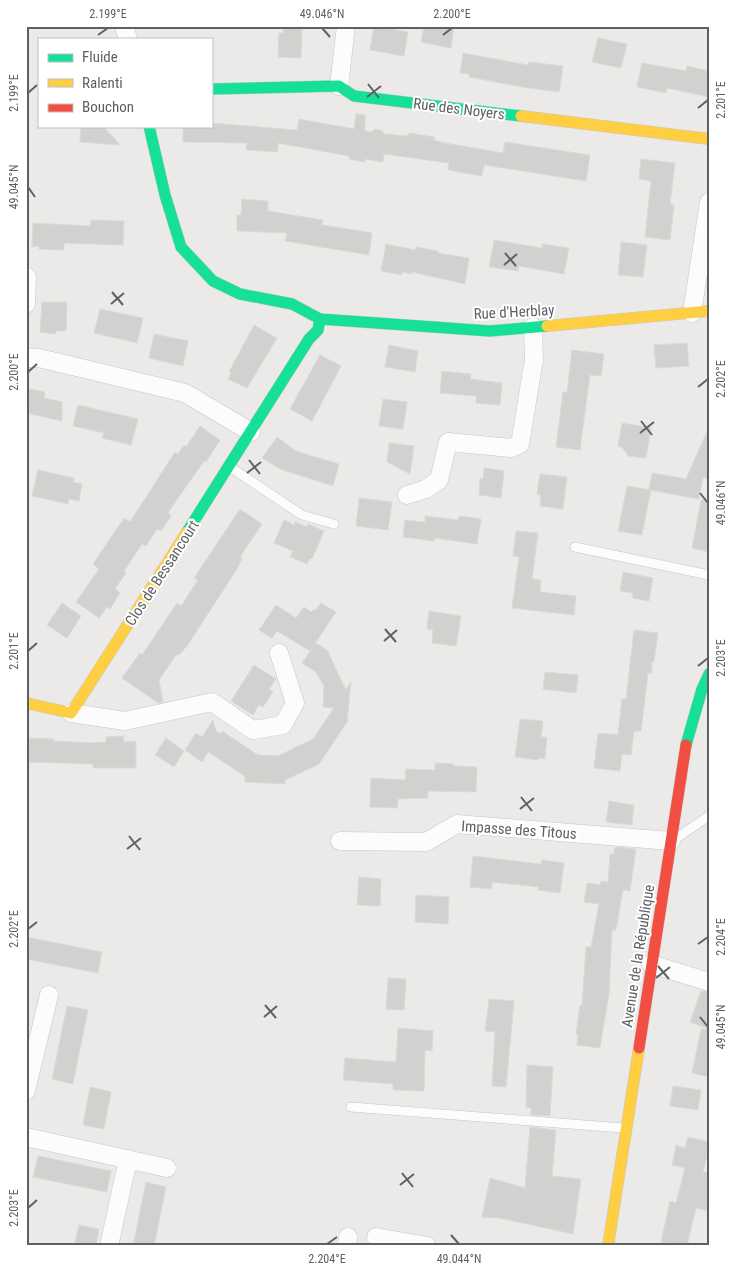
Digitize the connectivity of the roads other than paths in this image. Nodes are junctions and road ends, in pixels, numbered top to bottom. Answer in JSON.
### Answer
{"nodes":[{"id":1,"x":124,"y":26,"type":"edge"},
{"id":2,"x":346,"y":26,"type":"edge"},
{"id":3,"x":128,"y":38,"type":"edge"},
{"id":4,"x":339,"y":86,"type":"junction"},
{"id":5,"x":212,"y":89,"type":"edge"},
{"id":6,"x":149,"y":128,"type":"edge"},
{"id":7,"x":709,"y":139,"type":"edge"},
{"id":8,"x":709,"y":202,"type":"edge"},
{"id":9,"x":27,"y":277,"type":"edge"},
{"id":10,"x":26,"y":304,"type":"edge"},
{"id":11,"x":701,"y":312,"type":"edge"},
{"id":12,"x":320,"y":319,"type":"junction"},
{"id":13,"x":533,"y":327,"type":"junction"},
{"id":14,"x":26,"y":358,"type":"edge"},
{"id":15,"x":251,"y":432,"type":"junction"},
{"id":16,"x":230,"y":467,"type":"junction"},
{"id":17,"x":407,"y":495,"type":"dead end"},
{"id":18,"x":334,"y":524,"type":"dead end"},
{"id":19,"x":575,"y":547,"type":"dead end"},
{"id":20,"x":709,"y":575,"type":"edge"},
{"id":21,"x":279,"y":653,"type":"dead end"},
{"id":22,"x":709,"y":674,"type":"edge"},
{"id":23,"x":26,"y":703,"type":"edge"},
{"id":24,"x":71,"y":713,"type":"junction"},
{"id":25,"x":709,"y":816,"type":"edge"},
{"id":26,"x":340,"y":841,"type":"dead end"},
{"id":27,"x":671,"y":842,"type":"junction"},
{"id":28,"x":652,"y":964,"type":"junction"},
{"id":29,"x":709,"y":982,"type":"edge"},
{"id":30,"x":49,"y":995,"type":"dead end"},
{"id":31,"x":26,"y":1091,"type":"edge"},
{"id":32,"x":351,"y":1107,"type":"dead end"},
{"id":33,"x":626,"y":1128,"type":"junction"},
{"id":34,"x":26,"y":1137,"type":"edge"},
{"id":35,"x":128,"y":1159,"type":"junction"},
{"id":36,"x":167,"y":1168,"type":"dead end"},
{"id":37,"x":376,"y":1237,"type":"dead end"},
{"id":38,"x":109,"y":1246,"type":"edge"},
{"id":39,"x":427,"y":1246,"type":"edge"},
{"id":40,"x":608,"y":1246,"type":"edge"}],
"edges":[{"from":1,"to":3,"type":"street"},
{"from":2,"to":4,"type":"street"},
{"from":4,"to":5,"type":"street","name":"Rue des Noyers"},
{"from":4,"to":7,"type":"street","name":"Rue des Noyers"},
{"from":6,"to":12,"type":"street"},
{"from":8,"to":11,"type":"street"},
{"from":9,"to":10,"type":"street"},
{"from":11,"to":13,"type":"street","name":"Rue d'Herblay"},
{"from":12,"to":13,"type":"street","name":"Rue d'Herblay"},
{"from":12,"to":15,"type":"street","name":"Clos de Bessancourt"},
{"from":13,"to":17,"type":"street"},
{"from":14,"to":15,"type":"street"},
{"from":15,"to":16,"type":"street","name":"Clos de Bessancourt"},
{"from":16,"to":18,"type":"lane"},
{"from":16,"to":24,"type":"street","name":"Clos de Bessancourt"},
{"from":19,"to":20,"type":"lane"},
{"from":21,"to":24,"type":"street"},
{"from":22,"to":27,"type":"street","name":"Avenue de la République"},
{"from":23,"to":24,"type":"street"},
{"from":25,"to":27,"type":"lane"},
{"from":26,"to":27,"type":"street","name":"Impasse des Titous"},
{"from":27,"to":28,"type":"street","name":"Avenue de la République"},
{"from":28,"to":29,"type":"street"},
{"from":28,"to":33,"type":"street","name":"Avenue de la République"},
{"from":30,"to":31,"type":"street"},
{"from":32,"to":33,"type":"lane"},
{"from":33,"to":40,"type":"street","name":"Avenue de la République"},
{"from":34,"to":35,"type":"street"},
{"from":35,"to":36,"type":"street"},
{"from":35,"to":38,"type":"street"},
{"from":37,"to":39,"type":"street"}]}
